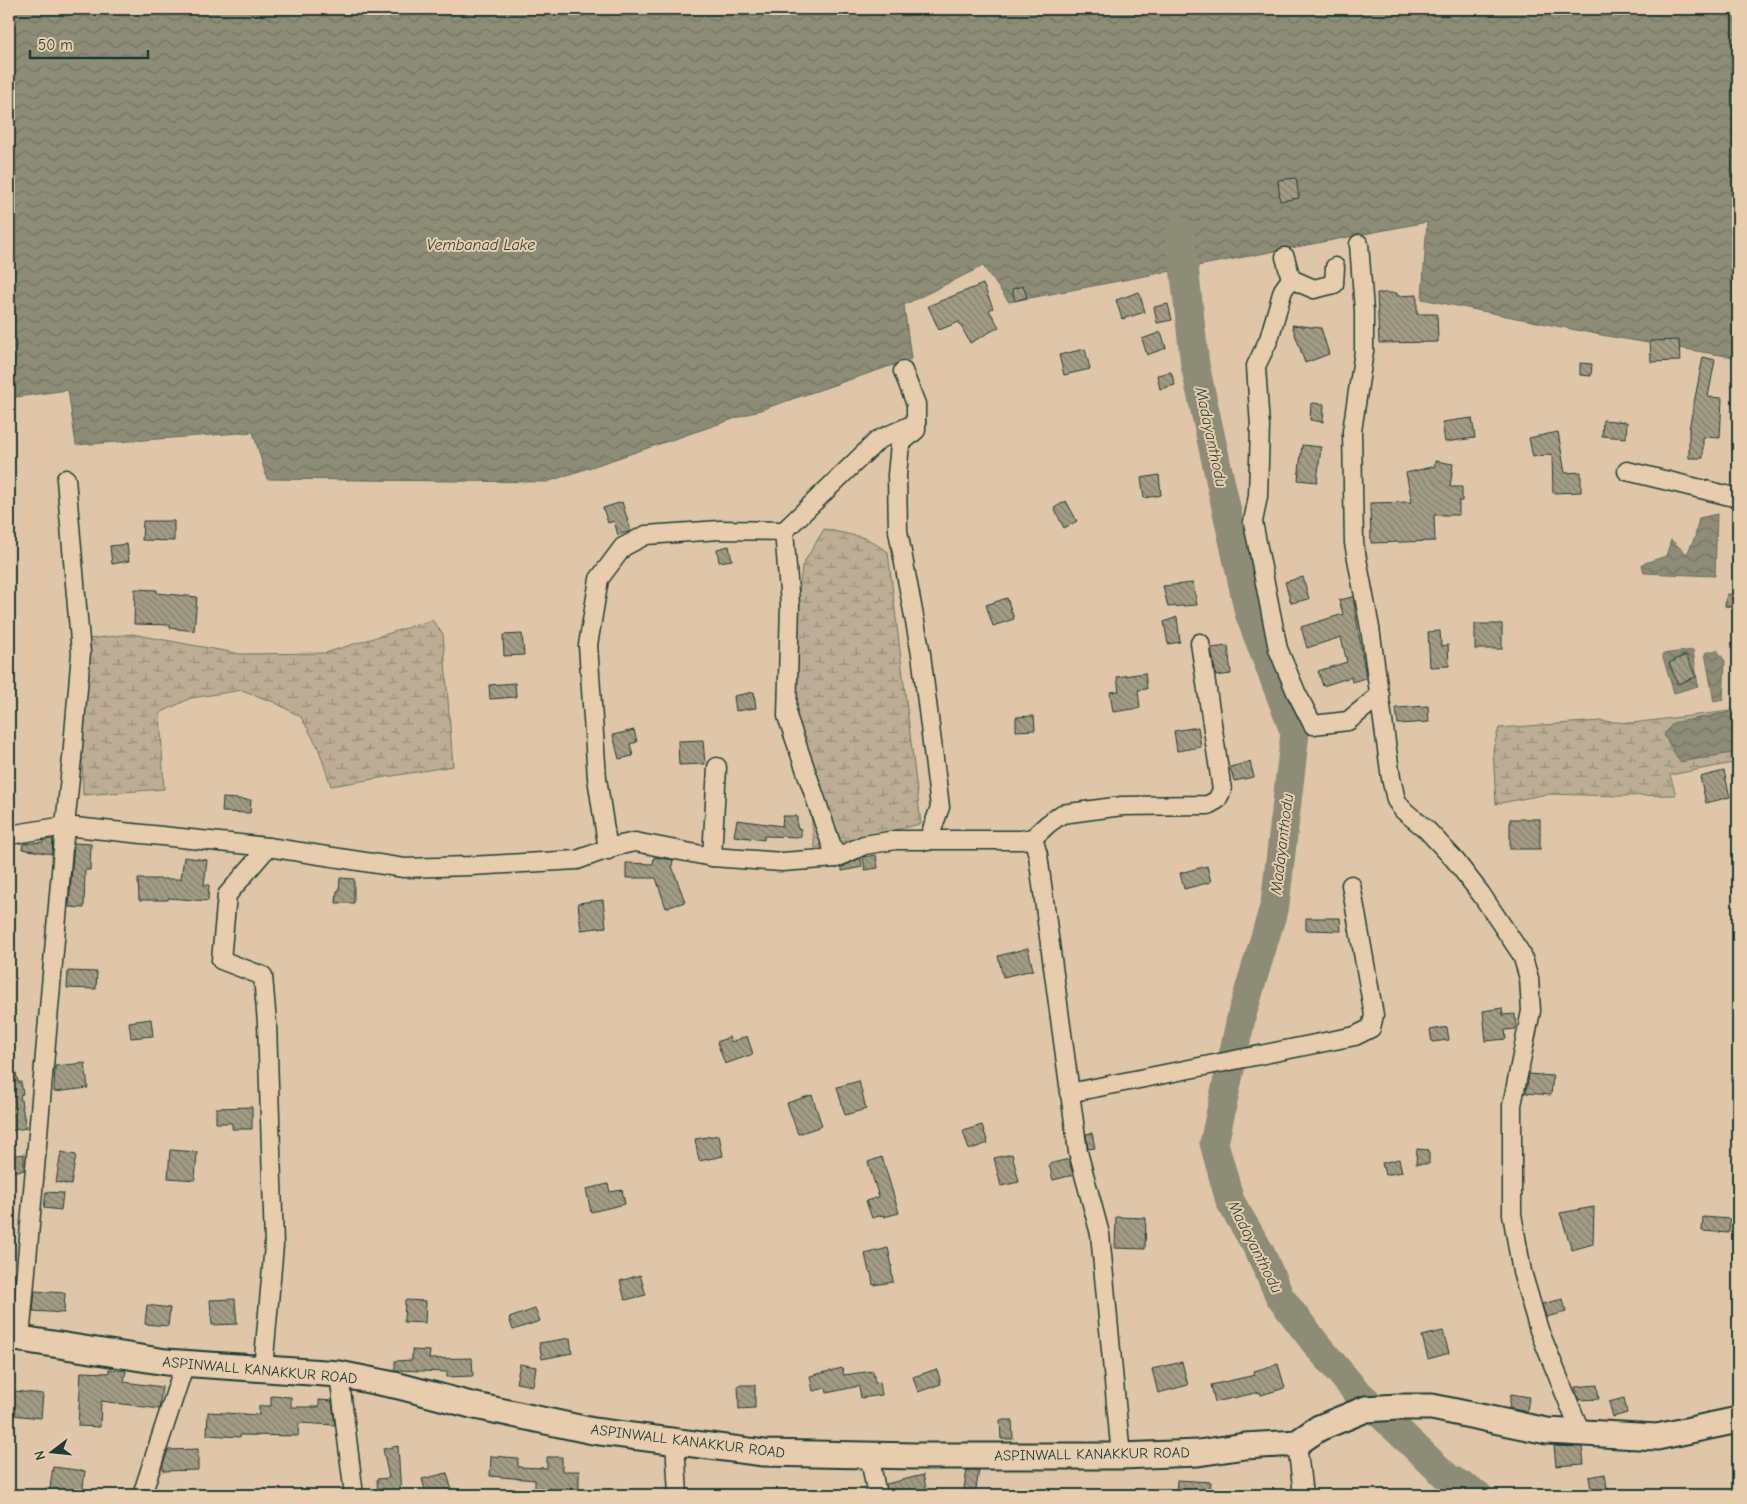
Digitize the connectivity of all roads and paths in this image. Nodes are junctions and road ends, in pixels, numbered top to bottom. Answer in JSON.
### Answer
{"nodes":[{"id":1,"x":1359,"y":244,"type":"dead end"},
{"id":2,"x":1284,"y":257,"type":"dead end"},
{"id":3,"x":1335,"y":267,"type":"dead end"},
{"id":4,"x":1291,"y":279,"type":"junction"},
{"id":5,"x":903,"y":371,"type":"dead end"},
{"id":6,"x":916,"y":423,"type":"junction"},
{"id":7,"x":1627,"y":471,"type":"dead end"},
{"id":8,"x":66,"y":479,"type":"dead end"},
{"id":9,"x":1738,"y":498,"type":"edge"},
{"id":10,"x":784,"y":531,"type":"junction"},
{"id":11,"x":1200,"y":644,"type":"dead end"},
{"id":12,"x":1380,"y":695,"type":"junction"},
{"id":13,"x":717,"y":767,"type":"dead end"},
{"id":14,"x":64,"y":826,"type":"junction"},
{"id":15,"x":9,"y":834,"type":"edge"},
{"id":16,"x":1033,"y":838,"type":"junction"},
{"id":17,"x":928,"y":841,"type":"junction"},
{"id":18,"x":268,"y":846,"type":"junction"},
{"id":19,"x":608,"y":850,"type":"junction"},
{"id":20,"x":712,"y":857,"type":"junction"},
{"id":21,"x":836,"y":858,"type":"junction"},
{"id":22,"x":1351,"y":885,"type":"dead end"},
{"id":23,"x":1070,"y":1093,"type":"junction"},
{"id":24,"x":14,"y":1338,"type":"edge"},
{"id":25,"x":185,"y":1363,"type":"junction"},
{"id":26,"x":264,"y":1369,"type":"junction"},
{"id":27,"x":339,"y":1374,"type":"junction"},
{"id":28,"x":1738,"y":1420,"type":"edge"},
{"id":29,"x":1581,"y":1433,"type":"junction"},
{"id":30,"x":675,"y":1442,"type":"junction"},
{"id":31,"x":1298,"y":1443,"type":"junction"},
{"id":32,"x":869,"y":1454,"type":"junction"},
{"id":33,"x":1121,"y":1456,"type":"junction"},
{"id":34,"x":142,"y":1495,"type":"edge"},
{"id":35,"x":354,"y":1495,"type":"edge"},
{"id":36,"x":678,"y":1495,"type":"edge"},
{"id":37,"x":876,"y":1495,"type":"edge"},
{"id":38,"x":1303,"y":1495,"type":"edge"}],
"edges":[{"from":1,"to":12,"type":"street"},
{"from":2,"to":4,"type":"street"},
{"from":3,"to":4,"type":"street"},
{"from":4,"to":12,"type":"street"},
{"from":5,"to":6,"type":"street"},
{"from":6,"to":10,"type":"street"},
{"from":6,"to":17,"type":"street"},
{"from":7,"to":9,"type":"street"},
{"from":8,"to":14,"type":"street"},
{"from":10,"to":19,"type":"street"},
{"from":10,"to":21,"type":"street"},
{"from":11,"to":16,"type":"street"},
{"from":12,"to":29,"type":"street"},
{"from":13,"to":20,"type":"street"},
{"from":14,"to":15,"type":"street"},
{"from":14,"to":18,"type":"street"},
{"from":14,"to":24,"type":"street"},
{"from":16,"to":17,"type":"street"},
{"from":16,"to":23,"type":"street"},
{"from":17,"to":21,"type":"street"},
{"from":18,"to":19,"type":"street"},
{"from":18,"to":26,"type":"street"},
{"from":19,"to":20,"type":"street"},
{"from":20,"to":21,"type":"street"},
{"from":22,"to":23,"type":"street"},
{"from":23,"to":33,"type":"street"},
{"from":24,"to":25,"type":"main road","name":"ASPINWALL KANAKKUR ROAD"},
{"from":25,"to":26,"type":"main road","name":"ASPINWALL KANAKKUR ROAD"},
{"from":25,"to":34,"type":"street"},
{"from":26,"to":27,"type":"main road","name":"ASPINWALL KANAKKUR ROAD"},
{"from":27,"to":30,"type":"main road","name":"ASPINWALL KANAKKUR ROAD"},
{"from":27,"to":35,"type":"street"},
{"from":28,"to":29,"type":"main road"},
{"from":29,"to":31,"type":"main road"},
{"from":30,"to":32,"type":"main road","name":"ASPINWALL KANAKKUR ROAD"},
{"from":30,"to":36,"type":"street"},
{"from":31,"to":33,"type":"main road","name":"ASPINWALL KANAKKUR ROAD"},
{"from":31,"to":38,"type":"street"},
{"from":32,"to":33,"type":"main road","name":"ASPINWALL KANAKKUR ROAD"},
{"from":32,"to":37,"type":"street"}]}
